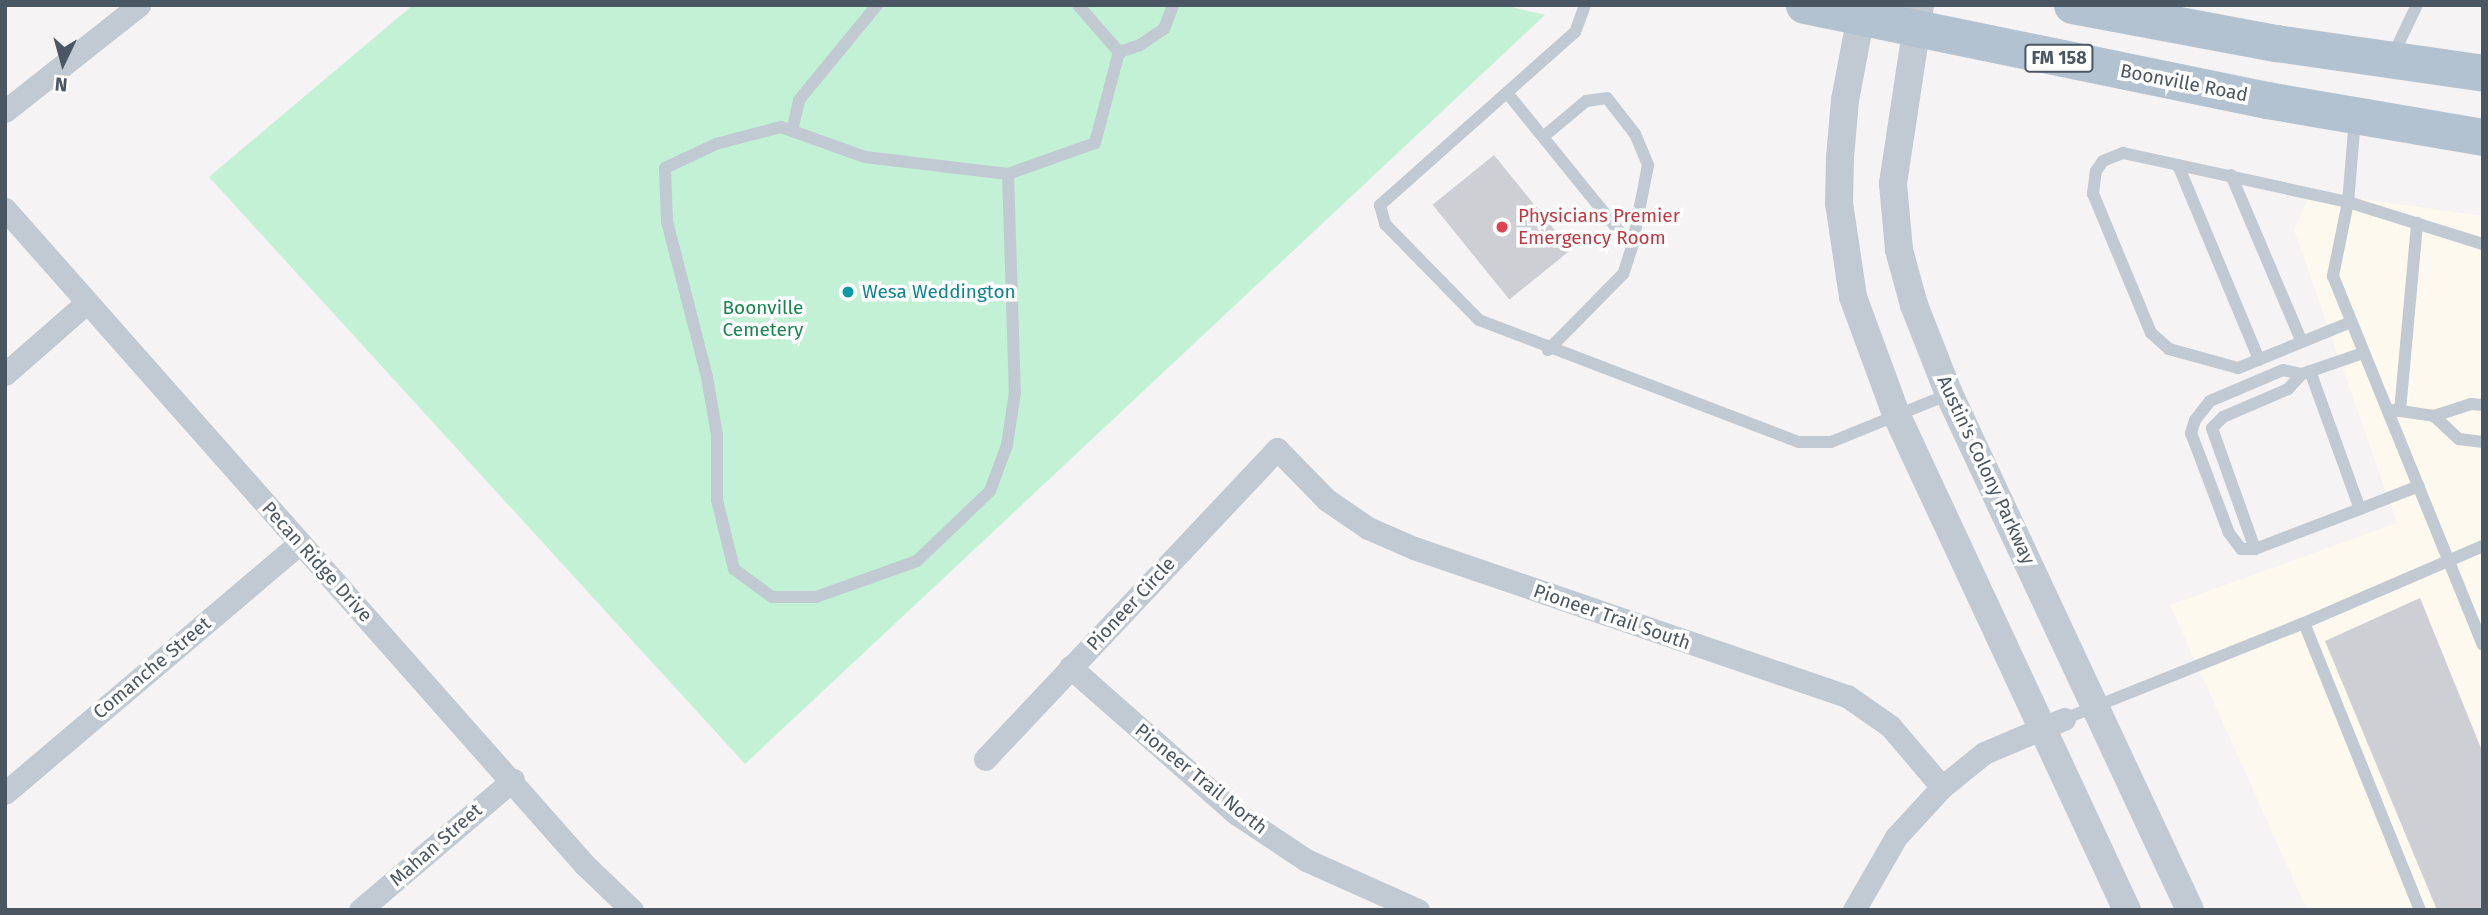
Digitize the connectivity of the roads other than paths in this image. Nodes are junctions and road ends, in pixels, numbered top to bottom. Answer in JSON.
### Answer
{"nodes":[{"id":1,"x":139,"y":5,"type":"edge"},
{"id":2,"x":877,"y":5,"type":"edge"},
{"id":3,"x":1078,"y":5,"type":"edge"},
{"id":4,"x":1173,"y":5,"type":"edge"},
{"id":5,"x":1585,"y":5,"type":"edge"},
{"id":6,"x":1804,"y":5,"type":"edge"},
{"id":7,"x":2073,"y":5,"type":"edge"},
{"id":8,"x":2417,"y":5,"type":"edge"},
{"id":9,"x":1862,"y":11,"type":"edge"},
{"id":10,"x":1918,"y":17,"type":"edge"},
{"id":11,"x":1119,"y":52,"type":"junction"},
{"id":12,"x":2390,"y":61,"type":"junction"},
{"id":13,"x":2483,"y":73,"type":"edge"},
{"id":14,"x":1508,"y":94,"type":"junction"},
{"id":15,"x":5,"y":111,"type":"edge"},
{"id":16,"x":2356,"y":115,"type":"junction"},
{"id":17,"x":792,"y":131,"type":"junction"},
{"id":18,"x":1543,"y":137,"type":"junction"},
{"id":19,"x":2474,"y":139,"type":"edge"},
{"id":20,"x":2178,"y":165,"type":"junction"},
{"id":21,"x":1008,"y":174,"type":"junction"},
{"id":22,"x":2231,"y":176,"type":"junction"},
{"id":23,"x":2348,"y":202,"type":"junction"},
{"id":24,"x":5,"y":209,"type":"edge"},
{"id":25,"x":2417,"y":223,"type":"junction"},
{"id":26,"x":2483,"y":244,"type":"edge"},
{"id":27,"x":1632,"y":247,"type":"junction"},
{"id":28,"x":86,"y":303,"type":"junction"},
{"id":29,"x":2351,"y":322,"type":"junction"},
{"id":30,"x":2302,"y":342,"type":"junction"},
{"id":31,"x":1548,"y":350,"type":"junction"},
{"id":32,"x":2363,"y":353,"type":"junction"},
{"id":33,"x":2259,"y":360,"type":"junction"},
{"id":34,"x":2306,"y":373,"type":"junction"},
{"id":35,"x":5,"y":374,"type":"edge"},
{"id":36,"x":1949,"y":394,"type":"junction"},
{"id":37,"x":2483,"y":405,"type":"edge"},
{"id":38,"x":2393,"y":410,"type":"junction"},
{"id":39,"x":1896,"y":414,"type":"junction"},
{"id":40,"x":2434,"y":416,"type":"junction"},
{"id":41,"x":2483,"y":442,"type":"edge"},
{"id":42,"x":1277,"y":449,"type":"joint"},
{"id":43,"x":2419,"y":486,"type":"junction"},
{"id":44,"x":2360,"y":509,"type":"junction"},
{"id":45,"x":300,"y":543,"type":"junction"},
{"id":46,"x":2483,"y":546,"type":"edge"},
{"id":47,"x":2255,"y":549,"type":"junction"},
{"id":48,"x":2452,"y":564,"type":"junction"},
{"id":49,"x":2304,"y":623,"type":"junction"},
{"id":50,"x":2483,"y":645,"type":"edge"},
{"id":51,"x":1070,"y":667,"type":"junction"},
{"id":52,"x":2096,"y":708,"type":"junction"},
{"id":53,"x":2054,"y":723,"type":"junction"},
{"id":54,"x":985,"y":759,"type":"dead end"},
{"id":55,"x":513,"y":780,"type":"junction"},
{"id":56,"x":1942,"y":787,"type":"junction"},
{"id":57,"x":5,"y":793,"type":"edge"},
{"id":58,"x":360,"y":910,"type":"edge"},
{"id":59,"x":632,"y":910,"type":"edge"},
{"id":60,"x":1418,"y":910,"type":"edge"},
{"id":61,"x":1854,"y":910,"type":"edge"},
{"id":62,"x":2127,"y":910,"type":"edge"},
{"id":63,"x":2190,"y":910,"type":"edge"},
{"id":64,"x":2420,"y":910,"type":"edge"}],
"edges":[{"from":1,"to":15,"type":"street"},
{"from":2,"to":17,"type":"lane"},
{"from":3,"to":11,"type":"lane"},
{"from":4,"to":11,"type":"lane"},
{"from":5,"to":14,"type":"lane"},
{"from":6,"to":9,"type":"main road","name":"Boonville Road","number":"FM 158"},
{"from":7,"to":12,"type":"main road"},
{"from":8,"to":12,"type":"lane"},
{"from":9,"to":10,"type":"main road","name":"Boonville Road","number":"FM 158"},
{"from":9,"to":39,"type":"street"},
{"from":10,"to":16,"type":"main road","name":"Boonville Road","number":"FM 158"},
{"from":10,"to":36,"type":"street","name":"Austin's Colony Parkway"},
{"from":11,"to":21,"type":"lane"},
{"from":12,"to":13,"type":"main road"},
{"from":14,"to":18,"type":"lane"},
{"from":14,"to":31,"type":"lane"},
{"from":16,"to":19,"type":"main road","name":"Boonville Road","number":"FM 158"},
{"from":16,"to":23,"type":"lane"},
{"from":17,"to":21,"type":"lane"},
{"from":17,"to":21,"type":"lane"},
{"from":18,"to":27,"type":"lane"},
{"from":18,"to":27,"type":"lane"},
{"from":20,"to":22,"type":"lane"},
{"from":20,"to":33,"type":"lane"},
{"from":20,"to":33,"type":"lane"},
{"from":22,"to":23,"type":"lane"},
{"from":22,"to":30,"type":"lane"},
{"from":23,"to":25,"type":"lane"},
{"from":23,"to":29,"type":"lane"},
{"from":24,"to":28,"type":"street","name":"Pecan Ridge Drive"},
{"from":25,"to":26,"type":"lane"},
{"from":25,"to":38,"type":"lane"},
{"from":27,"to":31,"type":"lane"},
{"from":28,"to":35,"type":"street"},
{"from":28,"to":45,"type":"street","name":"Pecan Ridge Drive"},
{"from":29,"to":30,"type":"lane"},
{"from":29,"to":32,"type":"lane"},
{"from":30,"to":33,"type":"lane"},
{"from":31,"to":39,"type":"lane"},
{"from":32,"to":34,"type":"lane"},
{"from":32,"to":38,"type":"lane"},
{"from":34,"to":44,"type":"lane"},
{"from":34,"to":47,"type":"lane"},
{"from":34,"to":47,"type":"lane"},
{"from":36,"to":39,"type":"lane"},
{"from":36,"to":52,"type":"street","name":"Austin's Colony Parkway"},
{"from":37,"to":40,"type":"lane"},
{"from":38,"to":40,"type":"lane"},
{"from":38,"to":43,"type":"lane"},
{"from":39,"to":53,"type":"street"},
{"from":40,"to":41,"type":"lane"},
{"from":42,"to":51,"type":"street","name":"Pioneer Circle"},
{"from":42,"to":56,"type":"street","name":"Pioneer Trail South"},
{"from":43,"to":44,"type":"lane"},
{"from":43,"to":48,"type":"lane"},
{"from":44,"to":47,"type":"lane"},
{"from":45,"to":55,"type":"street","name":"Pecan Ridge Drive"},
{"from":45,"to":57,"type":"street","name":"Comanche Street"},
{"from":46,"to":48,"type":"lane"},
{"from":48,"to":49,"type":"lane"},
{"from":48,"to":50,"type":"lane"},
{"from":49,"to":52,"type":"lane"},
{"from":49,"to":64,"type":"lane"},
{"from":51,"to":54,"type":"street","name":"Pioneer Circle"},
{"from":51,"to":60,"type":"street","name":"Pioneer Trail North"},
{"from":52,"to":53,"type":"lane"},
{"from":52,"to":63,"type":"street","name":"Austin's Colony Parkway"},
{"from":53,"to":56,"type":"street"},
{"from":53,"to":62,"type":"street"},
{"from":55,"to":58,"type":"street","name":"Mahan Street"},
{"from":55,"to":59,"type":"street","name":"Pecan Ridge Drive"},
{"from":56,"to":61,"type":"street"}]}
